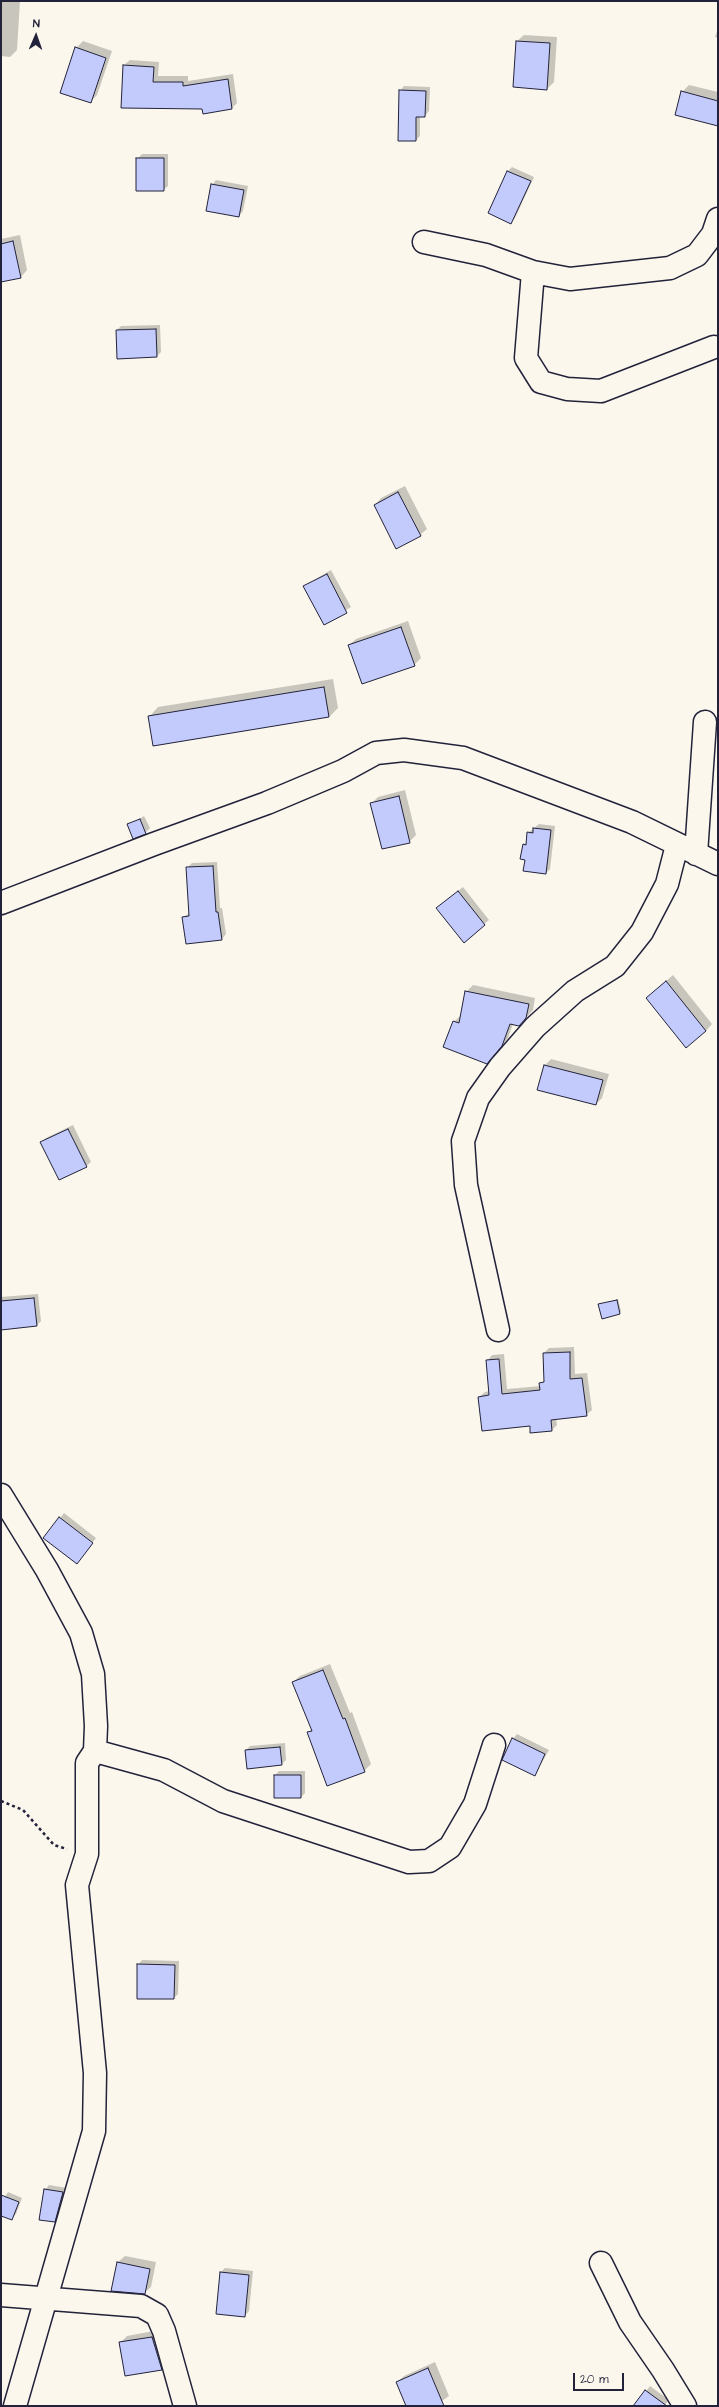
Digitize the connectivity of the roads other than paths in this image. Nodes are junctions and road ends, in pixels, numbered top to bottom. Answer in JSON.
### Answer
{"nodes":[{"id":1,"x":718,"y":219,"type":"edge"},
{"id":2,"x":424,"y":242,"type":"dead end"},
{"id":3,"x":533,"y":272,"type":"junction"},
{"id":4,"x":714,"y":347,"type":"dead end"},
{"id":5,"x":705,"y":722,"type":"dead end"},
{"id":6,"x":686,"y":849,"type":"junction"},
{"id":7,"x":718,"y":864,"type":"edge"},
{"id":8,"x":1,"y":903,"type":"edge"},
{"id":9,"x":498,"y":1330,"type":"dead end"},
{"id":10,"x":1,"y":1495,"type":"edge"},
{"id":11,"x":494,"y":1746,"type":"dead end"},
{"id":12,"x":95,"y":1751,"type":"junction"},
{"id":13,"x":601,"y":2264,"type":"dead end"},
{"id":14,"x":1,"y":2295,"type":"edge"},
{"id":15,"x":47,"y":2300,"type":"junction"},
{"id":16,"x":15,"y":2406,"type":"edge"},
{"id":17,"x":185,"y":2406,"type":"edge"},
{"id":18,"x":685,"y":2406,"type":"edge"}],
"edges":[{"from":1,"to":3,"type":"street"},
{"from":2,"to":3,"type":"street"},
{"from":3,"to":4,"type":"street"},
{"from":5,"to":6,"type":"street"},
{"from":6,"to":7,"type":"street"},
{"from":6,"to":8,"type":"street"},
{"from":6,"to":9,"type":"street"},
{"from":10,"to":12,"type":"street"},
{"from":11,"to":12,"type":"street"},
{"from":12,"to":15,"type":"street"},
{"from":13,"to":18,"type":"street"},
{"from":14,"to":15,"type":"street"},
{"from":15,"to":16,"type":"street"},
{"from":15,"to":17,"type":"street"}]}
